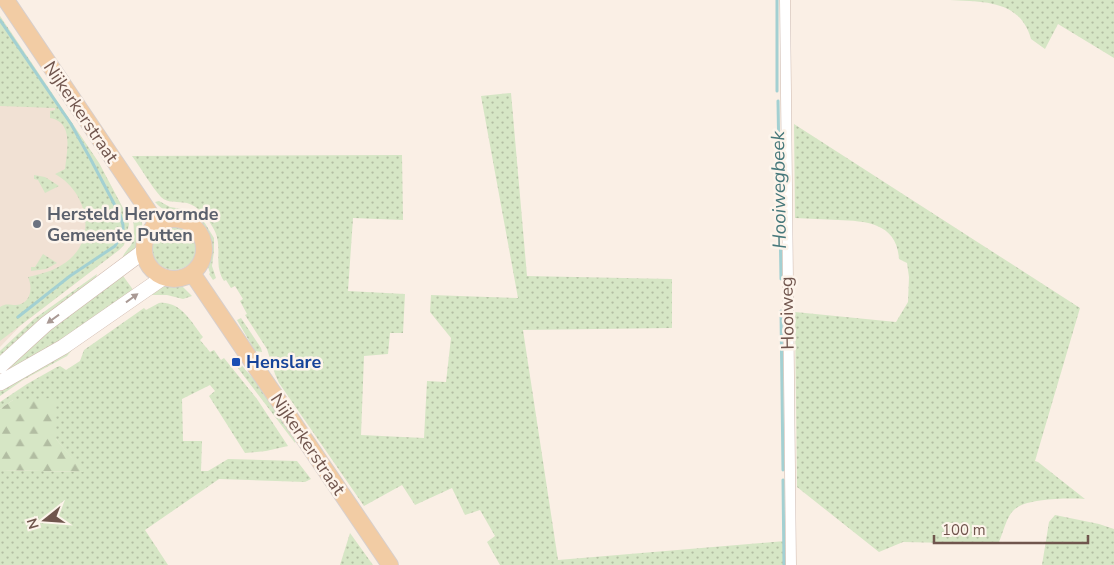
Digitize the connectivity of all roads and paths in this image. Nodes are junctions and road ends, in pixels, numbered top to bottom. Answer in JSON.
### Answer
{"nodes":[{"id":1,"x":6,"y":0,"type":"edge"},
{"id":2,"x":785,"y":0,"type":"edge"},
{"id":3,"x":157,"y":224,"type":"junction"},
{"id":4,"x":144,"y":251,"type":"junction"},
{"id":5,"x":192,"y":273,"type":"junction"},
{"id":6,"x":164,"y":277,"type":"junction"},
{"id":7,"x":0,"y":366,"type":"edge"},
{"id":8,"x":0,"y":383,"type":"edge"},
{"id":9,"x":390,"y":565,"type":"edge"},
{"id":10,"x":791,"y":565,"type":"edge"}],
"edges":[{"from":1,"to":3,"type":"main road","name":"Nijkerkerstraat"},
{"from":2,"to":10,"type":"street","name":"Hooiweg"},
{"from":3,"to":4,"type":"main road"},
{"from":3,"to":5,"type":"main road"},
{"from":4,"to":6,"type":"main road"},
{"from":4,"to":7,"type":"street","one_way":true},
{"from":5,"to":6,"type":"main road"},
{"from":5,"to":9,"type":"main road","name":"Nijkerkerstraat"},
{"from":8,"to":6,"type":"street","one_way":true}]}
